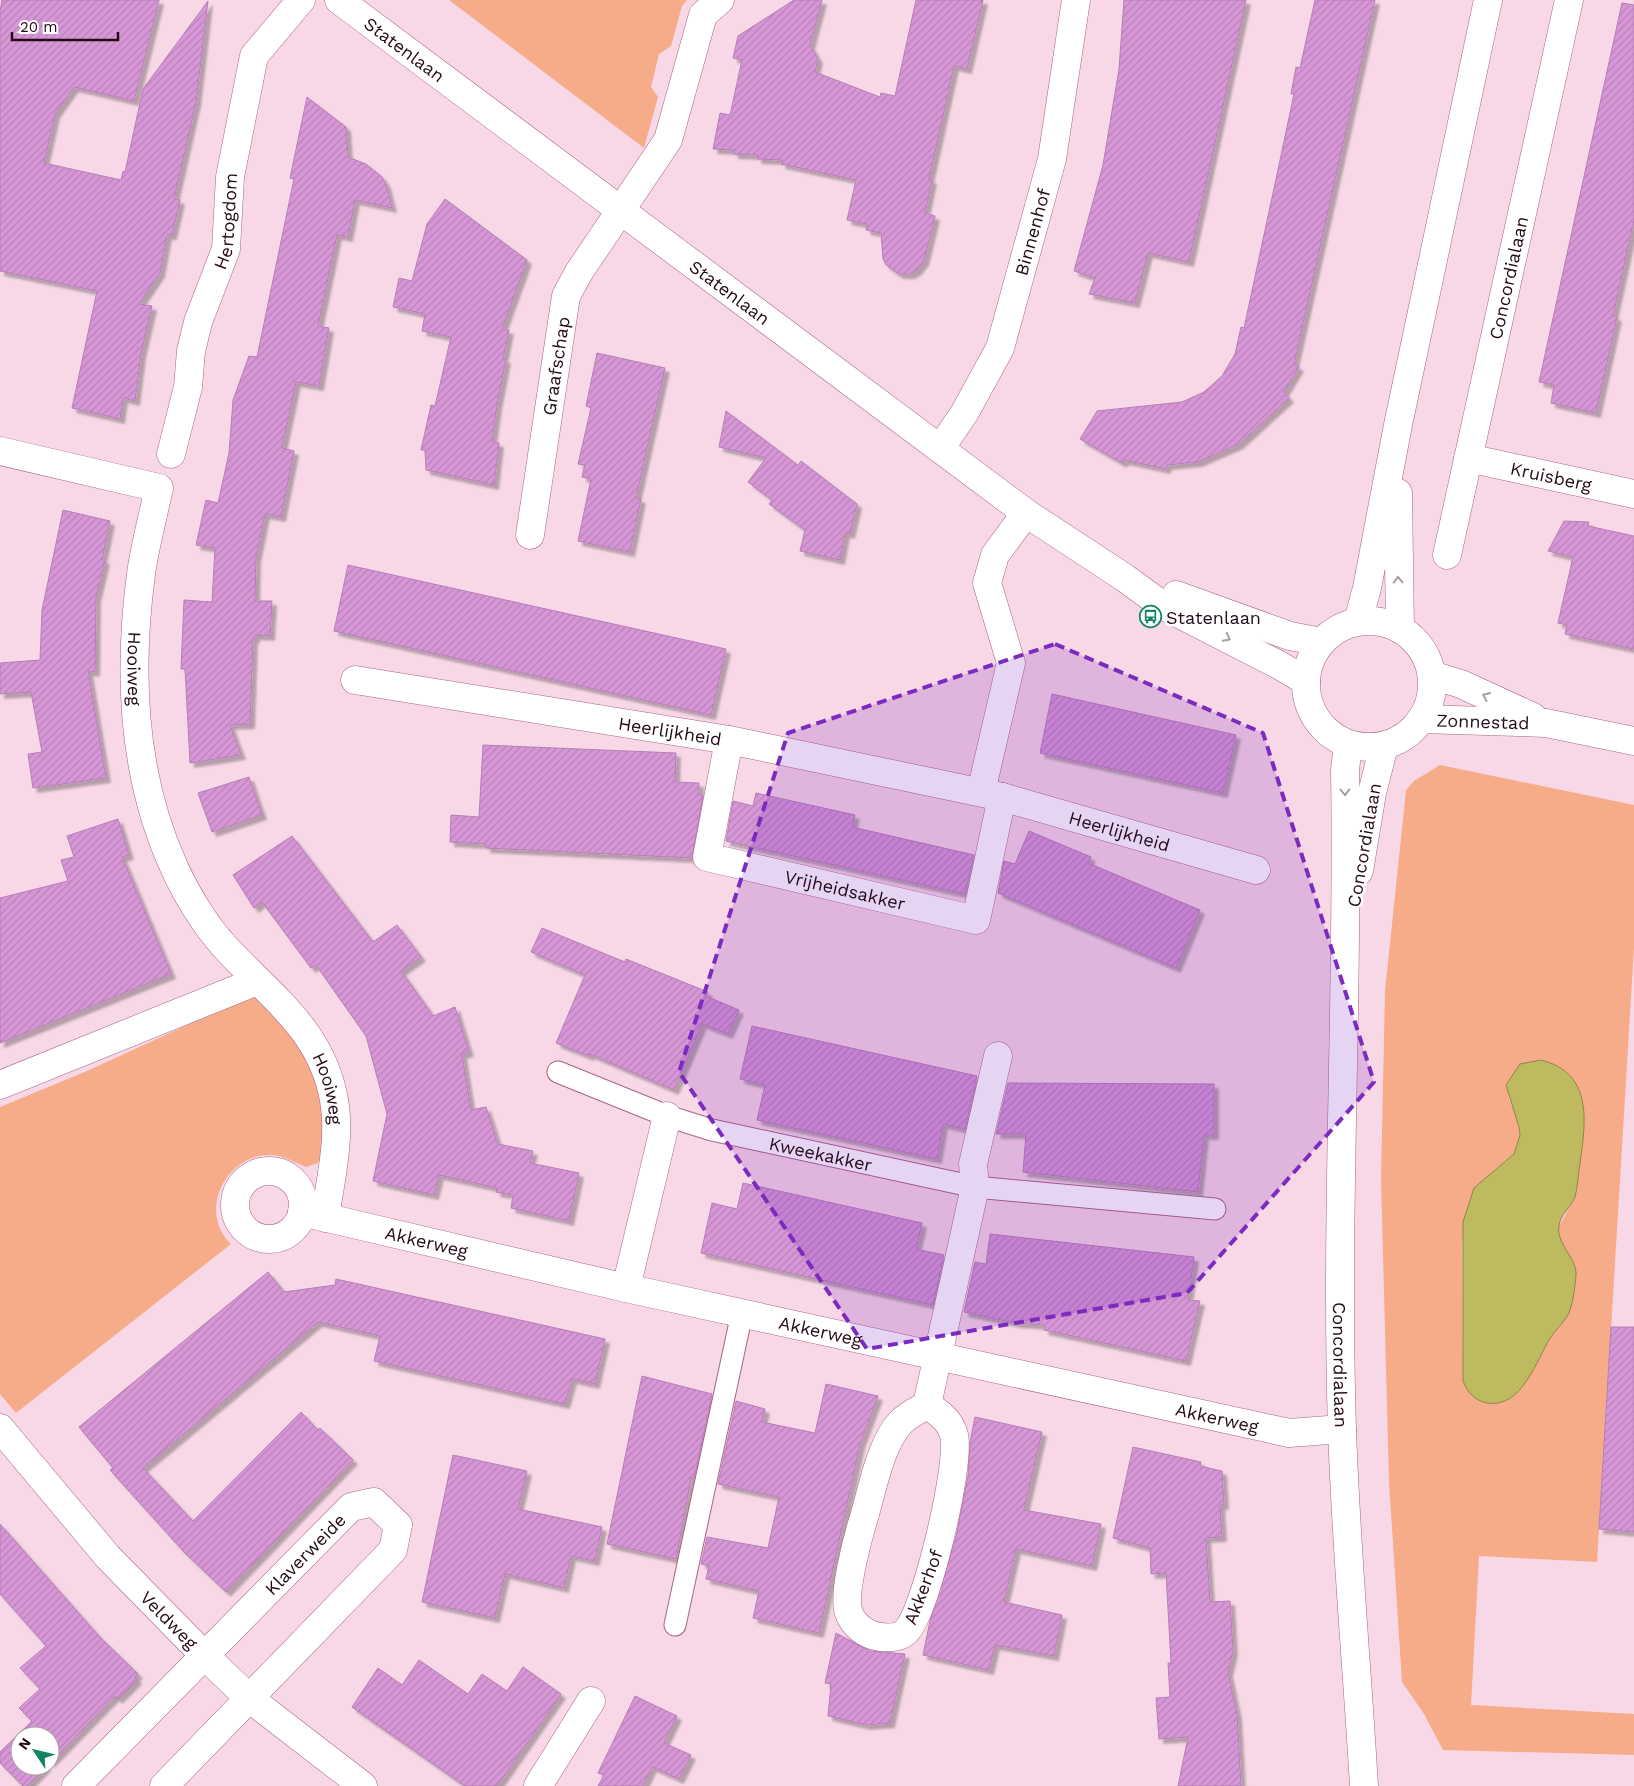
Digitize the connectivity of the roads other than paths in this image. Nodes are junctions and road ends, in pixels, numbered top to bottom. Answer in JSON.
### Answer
{"nodes":[{"id":1,"x":301,"y":0,"type":"edge"},
{"id":2,"x":338,"y":0,"type":"edge"},
{"id":3,"x":720,"y":0,"type":"edge"},
{"id":4,"x":1076,"y":0,"type":"edge"},
{"id":5,"x":1488,"y":0,"type":"edge"},
{"id":6,"x":1568,"y":0,"type":"edge"},
{"id":7,"x":622,"y":211,"type":"junction"},
{"id":8,"x":1398,"y":425,"type":"junction"},
{"id":9,"x":940,"y":449,"type":"junction"},
{"id":10,"x":0,"y":450,"type":"edge"},
{"id":11,"x":171,"y":454,"type":"dead end"},
{"id":12,"x":1468,"y":458,"type":"junction"},
{"id":13,"x":1634,"y":494,"type":"edge"},
{"id":14,"x":1026,"y":513,"type":"junction"},
{"id":15,"x":530,"y":535,"type":"dead end"},
{"id":16,"x":1447,"y":555,"type":"dead end"},
{"id":17,"x":1125,"y":578,"type":"junction"},
{"id":18,"x":1358,"y":622,"type":"junction"},
{"id":19,"x":1400,"y":629,"type":"junction"},
{"id":20,"x":1322,"y":642,"type":"junction"},
{"id":21,"x":1432,"y":675,"type":"junction"},
{"id":22,"x":355,"y":680,"type":"dead end"},
{"id":23,"x":1306,"y":681,"type":"junction"},
{"id":24,"x":1421,"y":719,"type":"junction"},
{"id":25,"x":1546,"y":723,"type":"junction"},
{"id":26,"x":729,"y":740,"type":"junction"},
{"id":27,"x":1634,"y":741,"type":"edge"},
{"id":28,"x":1348,"y":744,"type":"junction"},
{"id":29,"x":1384,"y":746,"type":"junction"},
{"id":30,"x":992,"y":794,"type":"junction"},
{"id":31,"x":1256,"y":870,"type":"dead end"},
{"id":32,"x":1347,"y":944,"type":"junction"},
{"id":33,"x":257,"y":981,"type":"junction"},
{"id":34,"x":998,"y":1056,"type":"dead end"},
{"id":35,"x":558,"y":1072,"type":"dead end"},
{"id":36,"x":0,"y":1085,"type":"edge"},
{"id":37,"x":667,"y":1116,"type":"junction"},
{"id":38,"x":975,"y":1186,"type":"junction"},
{"id":39,"x":1215,"y":1209,"type":"dead end"},
{"id":40,"x":313,"y":1216,"type":"joint"},
{"id":41,"x":626,"y":1288,"type":"junction"},
{"id":42,"x":742,"y":1313,"type":"junction"},
{"id":43,"x":937,"y":1356,"type":"junction"},
{"id":44,"x":927,"y":1405,"type":"junction"},
{"id":45,"x":1342,"y":1429,"type":"junction"},
{"id":46,"x":4,"y":1441,"type":"edge"},
{"id":47,"x":675,"y":1626,"type":"dead end"},
{"id":48,"x":205,"y":1656,"type":"junction"},
{"id":49,"x":249,"y":1698,"type":"junction"},
{"id":50,"x":591,"y":1701,"type":"dead end"},
{"id":51,"x":76,"y":1786,"type":"edge"},
{"id":52,"x":164,"y":1786,"type":"edge"},
{"id":53,"x":363,"y":1786,"type":"edge"},
{"id":54,"x":538,"y":1786,"type":"edge"},
{"id":55,"x":1364,"y":1786,"type":"edge"}],
"edges":[{"from":1,"to":11,"type":"street","name":"Hertogdom"},
{"from":2,"to":7,"type":"street","name":"Statenlaan"},
{"from":3,"to":7,"type":"street"},
{"from":4,"to":9,"type":"street","name":"Binnenhof"},
{"from":5,"to":8,"type":"street"},
{"from":6,"to":12,"type":"street","name":"Concordialaan"},
{"from":7,"to":9,"type":"street","name":"Statenlaan"},
{"from":7,"to":15,"type":"street","name":"Graafschap"},
{"from":8,"to":18,"type":"street"},
{"from":19,"to":8,"type":"street","one_way":true},
{"from":9,"to":14,"type":"street","name":"Statenlaan"},
{"from":10,"to":33,"type":"street","name":"Hooiweg"},
{"from":12,"to":13,"type":"street","name":"Kruisberg"},
{"from":12,"to":16,"type":"street","name":"Concordialaan"},
{"from":14,"to":17,"type":"street","name":"Statenlaan"},
{"from":14,"to":30,"type":"street"},
{"from":17,"to":20,"type":"street","name":"Statenlaan"},
{"from":17,"to":23,"type":"street","name":"Statenlaan","one_way":true},
{"from":18,"to":19,"type":"street"},
{"from":18,"to":20,"type":"street"},
{"from":19,"to":21,"type":"street"},
{"from":20,"to":23,"type":"street"},
{"from":21,"to":24,"type":"street"},
{"from":25,"to":21,"type":"street","name":"Zonnestad","one_way":true},
{"from":22,"to":26,"type":"street","name":"Heerlijkheid"},
{"from":23,"to":28,"type":"street"},
{"from":24,"to":25,"type":"street","name":"Zonnestad"},
{"from":24,"to":29,"type":"street"},
{"from":25,"to":27,"type":"street","name":"Zonnestad"},
{"from":26,"to":30,"type":"street","name":"Heerlijkheid"},
{"from":26,"to":30,"type":"street","name":"Vrijheidsakker"},
{"from":28,"to":29,"type":"street"},
{"from":28,"to":32,"type":"street","name":"Concordialaan","one_way":true},
{"from":29,"to":32,"type":"street","name":"Concordialaan"},
{"from":30,"to":31,"type":"street","name":"Heerlijkheid"},
{"from":32,"to":45,"type":"street","name":"Concordialaan"},
{"from":33,"to":36,"type":"street"},
{"from":33,"to":40,"type":"street","name":"Hooiweg"},
{"from":34,"to":38,"type":"street"},
{"from":35,"to":37,"type":"lane","name":"Kweekakker"},
{"from":37,"to":38,"type":"lane","name":"Kweekakker"},
{"from":37,"to":41,"type":"street"},
{"from":38,"to":39,"type":"lane","name":"Kweekakker"},
{"from":38,"to":43,"type":"street"},
{"from":40,"to":41,"type":"street","name":"Akkerweg"},
{"from":41,"to":42,"type":"street","name":"Akkerweg"},
{"from":42,"to":43,"type":"street","name":"Akkerweg"},
{"from":42,"to":47,"type":"lane"},
{"from":43,"to":44,"type":"street"},
{"from":43,"to":45,"type":"street","name":"Akkerweg"},
{"from":44,"to":44,"type":"street","name":"Akkerhof"},
{"from":45,"to":55,"type":"street","name":"Concordialaan"},
{"from":46,"to":48,"type":"street","name":"Veldweg"},
{"from":48,"to":49,"type":"street","name":"Veldweg"},
{"from":48,"to":49,"type":"street","name":"Klaverweide"},
{"from":48,"to":51,"type":"street","name":"Klaverweide"},
{"from":49,"to":52,"type":"street","name":"Klaverweide"},
{"from":49,"to":53,"type":"street","name":"Veldweg"},
{"from":50,"to":54,"type":"street"}]}
